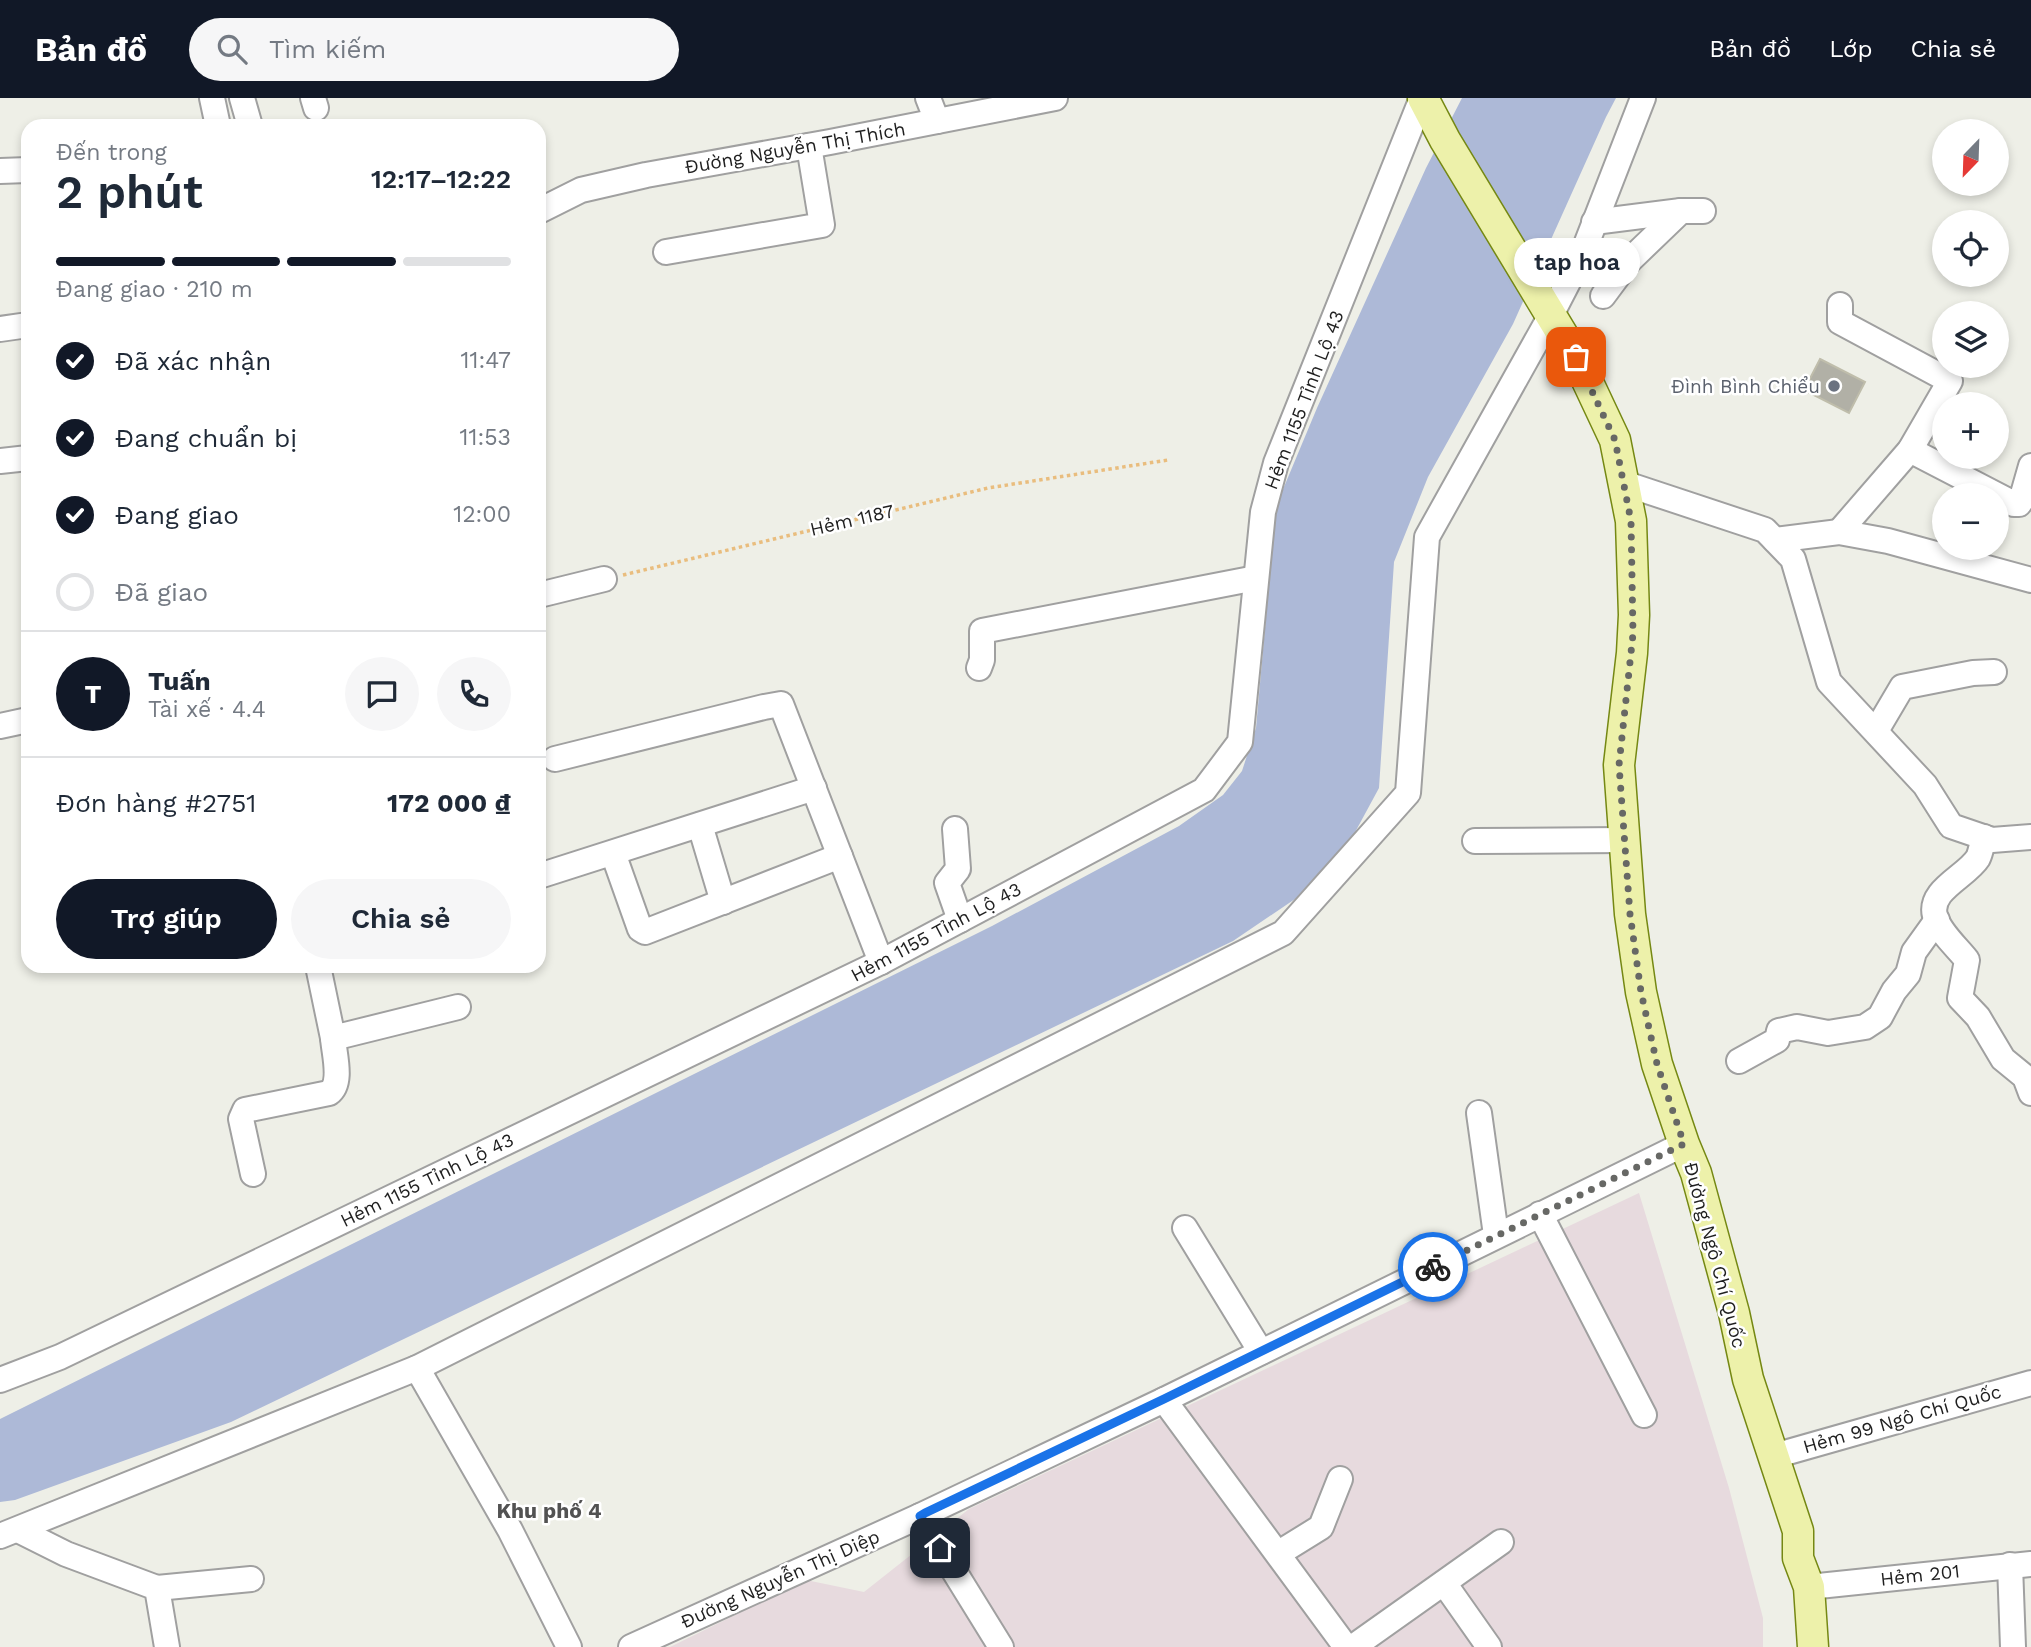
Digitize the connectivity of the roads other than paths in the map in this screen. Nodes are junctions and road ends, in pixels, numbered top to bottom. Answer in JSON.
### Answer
{"nodes":[{"id":1,"x":212,"y":98,"type":"edge"},
{"id":2,"x":242,"y":98,"type":"edge"},
{"id":3,"x":929,"y":98,"type":"edge"},
{"id":4,"x":1055,"y":98,"type":"edge"},
{"id":5,"x":1423,"y":98,"type":"edge"},
{"id":6,"x":1643,"y":98,"type":"edge"},
{"id":7,"x":1017,"y":102,"type":"edge"},
{"id":8,"x":216,"y":119,"type":"edge"},
{"id":9,"x":248,"y":119,"type":"edge"},
{"id":10,"x":937,"y":121,"type":"junction"},
{"id":11,"x":809,"y":146,"type":"junction"},
{"id":12,"x":21,"y":170,"type":"edge"},
{"id":13,"x":0,"y":172,"type":"edge"},
{"id":14,"x":546,"y":208,"type":"edge"},
{"id":15,"x":1594,"y":222,"type":"junction"},
{"id":16,"x":666,"y":252,"type":"dead end"},
{"id":17,"x":1603,"y":296,"type":"dead end"},
{"id":18,"x":1545,"y":304,"type":"junction"},
{"id":19,"x":1840,"y":305,"type":"dead end"},
{"id":20,"x":21,"y":326,"type":"edge"},
{"id":21,"x":0,"y":329,"type":"edge"},
{"id":22,"x":1932,"y":363,"type":"edge"},
{"id":23,"x":1951,"y":378,"type":"edge"},
{"id":24,"x":1910,"y":450,"type":"junction"},
{"id":25,"x":21,"y":459,"type":"edge"},
{"id":26,"x":0,"y":461,"type":"edge"},
{"id":27,"x":2031,"y":466,"type":"edge"},
{"id":28,"x":1623,"y":482,"type":"junction"},
{"id":29,"x":1839,"y":532,"type":"junction"},
{"id":30,"x":1775,"y":540,"type":"junction"},
{"id":31,"x":604,"y":579,"type":"road end"},
{"id":32,"x":1256,"y":579,"type":"junction"},
{"id":33,"x":2031,"y":580,"type":"edge"},
{"id":34,"x":546,"y":593,"type":"edge"},
{"id":35,"x":979,"y":668,"type":"dead end"},
{"id":36,"x":1994,"y":672,"type":"dead end"},
{"id":37,"x":21,"y":722,"type":"edge"},
{"id":38,"x":0,"y":726,"type":"edge"},
{"id":39,"x":1876,"y":731,"type":"junction"},
{"id":40,"x":555,"y":759,"type":"dead end"},
{"id":41,"x":814,"y":788,"type":"junction"},
{"id":42,"x":700,"y":825,"type":"junction"},
{"id":43,"x":955,"y":829,"type":"dead end"},
{"id":44,"x":2031,"y":836,"type":"edge"},
{"id":45,"x":1984,"y":837,"type":"junction"},
{"id":46,"x":1624,"y":840,"type":"junction"},
{"id":47,"x":1475,"y":841,"type":"dead end"},
{"id":48,"x":613,"y":853,"type":"junction"},
{"id":49,"x":840,"y":856,"type":"junction"},
{"id":50,"x":546,"y":874,"type":"edge"},
{"id":51,"x":723,"y":902,"type":"junction"},
{"id":52,"x":1937,"y":919,"type":"junction"},
{"id":53,"x":960,"y":920,"type":"junction"},
{"id":54,"x":881,"y":962,"type":"junction"},
{"id":55,"x":319,"y":973,"type":"edge"},
{"id":56,"x":458,"y":1007,"type":"dead end"},
{"id":57,"x":333,"y":1038,"type":"junction"},
{"id":58,"x":1739,"y":1061,"type":"dead end"},
{"id":59,"x":2029,"y":1082,"type":"edge"},
{"id":60,"x":1479,"y":1112,"type":"dead end"},
{"id":61,"x":1684,"y":1144,"type":"junction"},
{"id":62,"x":253,"y":1174,"type":"dead end"},
{"id":63,"x":1540,"y":1214,"type":"junction"},
{"id":64,"x":1185,"y":1228,"type":"dead end"},
{"id":65,"x":1496,"y":1235,"type":"junction"},
{"id":66,"x":1261,"y":1352,"type":"junction"},
{"id":67,"x":417,"y":1368,"type":"junction"},
{"id":68,"x":0,"y":1380,"type":"edge"},
{"id":69,"x":2031,"y":1383,"type":"edge"},
{"id":70,"x":1164,"y":1399,"type":"junction"},
{"id":71,"x":1644,"y":1416,"type":"dead end"},
{"id":72,"x":1773,"y":1456,"type":"junction"},
{"id":73,"x":1340,"y":1479,"type":"dead end"},
{"id":74,"x":920,"y":1516,"type":"junction"},
{"id":75,"x":9,"y":1533,"type":"edge"},
{"id":76,"x":1501,"y":1542,"type":"dead end"},
{"id":77,"x":1279,"y":1553,"type":"junction"},
{"id":78,"x":2020,"y":1565,"type":"edge"},
{"id":79,"x":251,"y":1579,"type":"dead end"},
{"id":80,"x":1444,"y":1583,"type":"junction"},
{"id":81,"x":157,"y":1587,"type":"junction"},
{"id":82,"x":1809,"y":1587,"type":"junction"},
{"id":83,"x":167,"y":1647,"type":"edge"},
{"id":84,"x":569,"y":1647,"type":"edge"},
{"id":85,"x":631,"y":1647,"type":"edge"},
{"id":86,"x":1001,"y":1647,"type":"edge"},
{"id":87,"x":1346,"y":1647,"type":"edge"},
{"id":88,"x":1353,"y":1647,"type":"edge"},
{"id":89,"x":1489,"y":1647,"type":"edge"},
{"id":90,"x":1813,"y":1647,"type":"edge"},
{"id":91,"x":2013,"y":1647,"type":"edge"}],
"edges":[{"from":1,"to":8,"type":"street"},
{"from":2,"to":9,"type":"street"},
{"from":3,"to":10,"type":"street"},
{"from":4,"to":7,"type":"street","name":"Đường Nguyễn Thị Thích"},
{"from":5,"to":18,"type":"main road","name":"Đường Ngô Chí Quốc"},
{"from":5,"to":32,"type":"street","name":"Hẻm 1155 Tỉnh Lộ 43"},
{"from":6,"to":15,"type":"street"},
{"from":7,"to":10,"type":"street","name":"Đường Nguyễn Thị Thích"},
{"from":10,"to":11,"type":"street","name":"Đường Nguyễn Thị Thích"},
{"from":11,"to":14,"type":"street","name":"Đường Nguyễn Thị Thích"},
{"from":11,"to":16,"type":"street"},
{"from":12,"to":13,"type":"street"},
{"from":15,"to":17,"type":"street"},
{"from":15,"to":18,"type":"street"},
{"from":18,"to":28,"type":"main road","name":"Đường Ngô Chí Quốc"},
{"from":18,"to":67,"type":"street"},
{"from":19,"to":22,"type":"street"},
{"from":20,"to":21,"type":"street"},
{"from":23,"to":24,"type":"street"},
{"from":24,"to":27,"type":"street"},
{"from":24,"to":29,"type":"street"},
{"from":25,"to":26,"type":"street"},
{"from":28,"to":30,"type":"street"},
{"from":28,"to":46,"type":"main road","name":"Đường Ngô Chí Quốc"},
{"from":29,"to":30,"type":"street"},
{"from":29,"to":33,"type":"street"},
{"from":30,"to":39,"type":"street"},
{"from":31,"to":34,"type":"street"},
{"from":32,"to":35,"type":"street"},
{"from":32,"to":53,"type":"street","name":"Hẻm 1155 Tỉnh Lộ 43"},
{"from":36,"to":39,"type":"street"},
{"from":37,"to":38,"type":"street"},
{"from":39,"to":45,"type":"street"},
{"from":40,"to":41,"type":"street"},
{"from":41,"to":42,"type":"street"},
{"from":41,"to":49,"type":"street"},
{"from":42,"to":48,"type":"street"},
{"from":42,"to":51,"type":"street"},
{"from":43,"to":53,"type":"street"},
{"from":44,"to":45,"type":"street"},
{"from":45,"to":52,"type":"street"},
{"from":46,"to":47,"type":"street"},
{"from":46,"to":61,"type":"main road","name":"Đường Ngô Chí Quốc"},
{"from":48,"to":50,"type":"street"},
{"from":48,"to":51,"type":"street"},
{"from":49,"to":51,"type":"street"},
{"from":49,"to":54,"type":"street"},
{"from":52,"to":58,"type":"street"},
{"from":52,"to":59,"type":"street"},
{"from":53,"to":54,"type":"street","name":"Hẻm 1155 Tỉnh Lộ 43"},
{"from":54,"to":68,"type":"street","name":"Hẻm 1155 Tỉnh Lộ 43"},
{"from":55,"to":57,"type":"street"},
{"from":56,"to":57,"type":"street"},
{"from":57,"to":62,"type":"street"},
{"from":60,"to":65,"type":"street"},
{"from":61,"to":63,"type":"street","name":"Đường Nguyễn Thị Diệp"},
{"from":61,"to":72,"type":"main road","name":"Đường Ngô Chí Quốc"},
{"from":63,"to":65,"type":"street","name":"Đường Nguyễn Thị Diệp"},
{"from":63,"to":71,"type":"street"},
{"from":64,"to":66,"type":"street"},
{"from":65,"to":66,"type":"street","name":"Đường Nguyễn Thị Diệp"},
{"from":66,"to":70,"type":"street","name":"Đường Nguyễn Thị Diệp"},
{"from":67,"to":75,"type":"street"},
{"from":67,"to":84,"type":"street"},
{"from":69,"to":72,"type":"street","name":"Hẻm 99 Ngô Chí Quốc"},
{"from":70,"to":74,"type":"street","name":"Đường Nguyễn Thị Diệp"},
{"from":70,"to":77,"type":"street"},
{"from":72,"to":82,"type":"main road","name":"Đường Ngô Chí Quốc"},
{"from":73,"to":77,"type":"street"},
{"from":74,"to":85,"type":"street","name":"Đường Nguyễn Thị Diệp"},
{"from":74,"to":86,"type":"street"},
{"from":75,"to":81,"type":"street"},
{"from":76,"to":80,"type":"street"},
{"from":77,"to":87,"type":"street"},
{"from":78,"to":82,"type":"street","name":"Hẻm 201"},
{"from":78,"to":91,"type":"street"},
{"from":79,"to":81,"type":"street"},
{"from":80,"to":88,"type":"street"},
{"from":80,"to":89,"type":"street"},
{"from":81,"to":83,"type":"street"},
{"from":82,"to":90,"type":"main road","name":"Đường Ngô Chí Quốc"}]}
